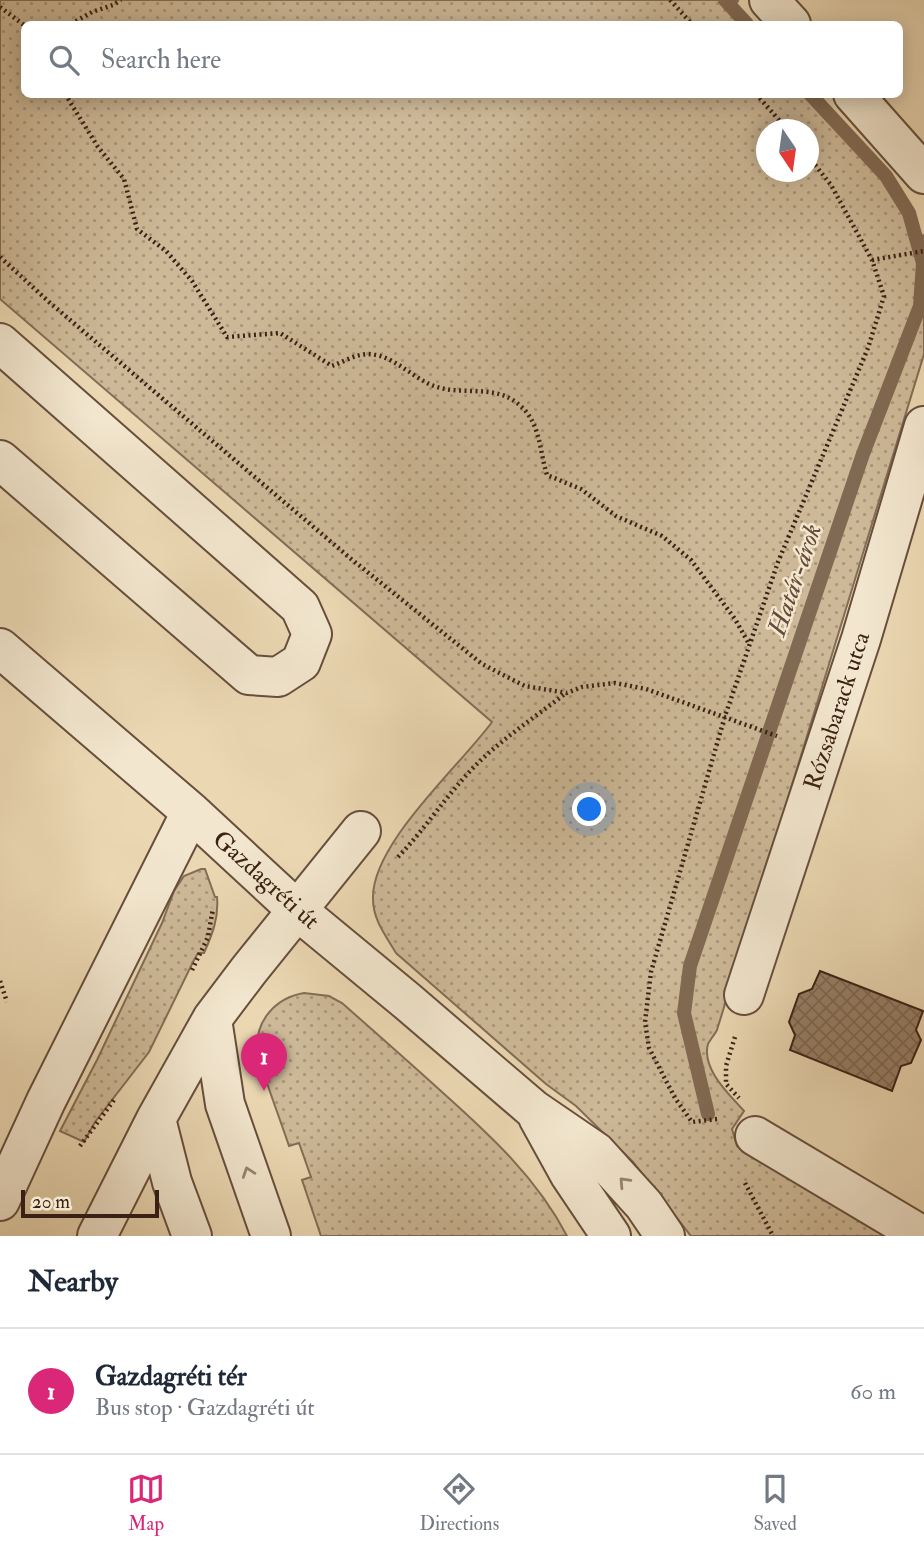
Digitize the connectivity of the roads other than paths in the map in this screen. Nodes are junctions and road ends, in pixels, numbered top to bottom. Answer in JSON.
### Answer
{"nodes":[{"id":1,"x":769,"y":0,"type":"edge"},
{"id":2,"x":788,"y":21,"type":"edge"},
{"id":3,"x":857,"y":98,"type":"edge"},
{"id":4,"x":924,"y":174,"type":"edge"},
{"id":5,"x":0,"y":343,"type":"edge"},
{"id":6,"x":924,"y":426,"type":"edge"},
{"id":7,"x":0,"y":460,"type":"edge"},
{"id":8,"x":0,"y":648,"type":"edge"},
{"id":9,"x":191,"y":812,"type":"junction"},
{"id":10,"x":361,"y":831,"type":"dead end"},
{"id":11,"x":298,"y":911,"type":"junction"},
{"id":12,"x":744,"y":995,"type":"road end"},
{"id":13,"x":212,"y":1020,"type":"junction"},
{"id":14,"x":533,"y":1109,"type":"junction"},
{"id":15,"x":156,"y":1119,"type":"junction"},
{"id":16,"x":740,"y":1127,"type":"road end"},
{"id":17,"x":119,"y":1193,"type":"junction"},
{"id":18,"x":0,"y":1201,"type":"edge"},
{"id":19,"x":603,"y":1229,"type":"edge"},
{"id":20,"x":97,"y":1236,"type":"edge"},
{"id":21,"x":124,"y":1236,"type":"edge"},
{"id":22,"x":192,"y":1236,"type":"edge"},
{"id":23,"x":271,"y":1236,"type":"edge"},
{"id":24,"x":666,"y":1236,"type":"edge"},
{"id":25,"x":923,"y":1236,"type":"edge"}],
"edges":[{"from":1,"to":2,"type":"street"},
{"from":3,"to":4,"type":"street"},
{"from":5,"to":7,"type":"street"},
{"from":6,"to":12,"type":"street","name":"Rózsabarack utca"},
{"from":8,"to":9,"type":"street","name":"Gazdagréti út"},
{"from":9,"to":11,"type":"street","name":"Gazdagréti út"},
{"from":9,"to":18,"type":"street"},
{"from":10,"to":11,"type":"street"},
{"from":11,"to":13,"type":"street"},
{"from":11,"to":14,"type":"street","name":"Gazdagréti út"},
{"from":13,"to":15,"type":"street"},
{"from":23,"to":13,"type":"street","one_way":true},
{"from":14,"to":19,"type":"street","name":"Gazdagréti út"},
{"from":24,"to":14,"type":"street","name":"Gazdagréti út","one_way":true},
{"from":15,"to":17,"type":"street"},
{"from":15,"to":22,"type":"street"},
{"from":16,"to":25,"type":"street"},
{"from":17,"to":20,"type":"street"},
{"from":17,"to":21,"type":"street"}]}
